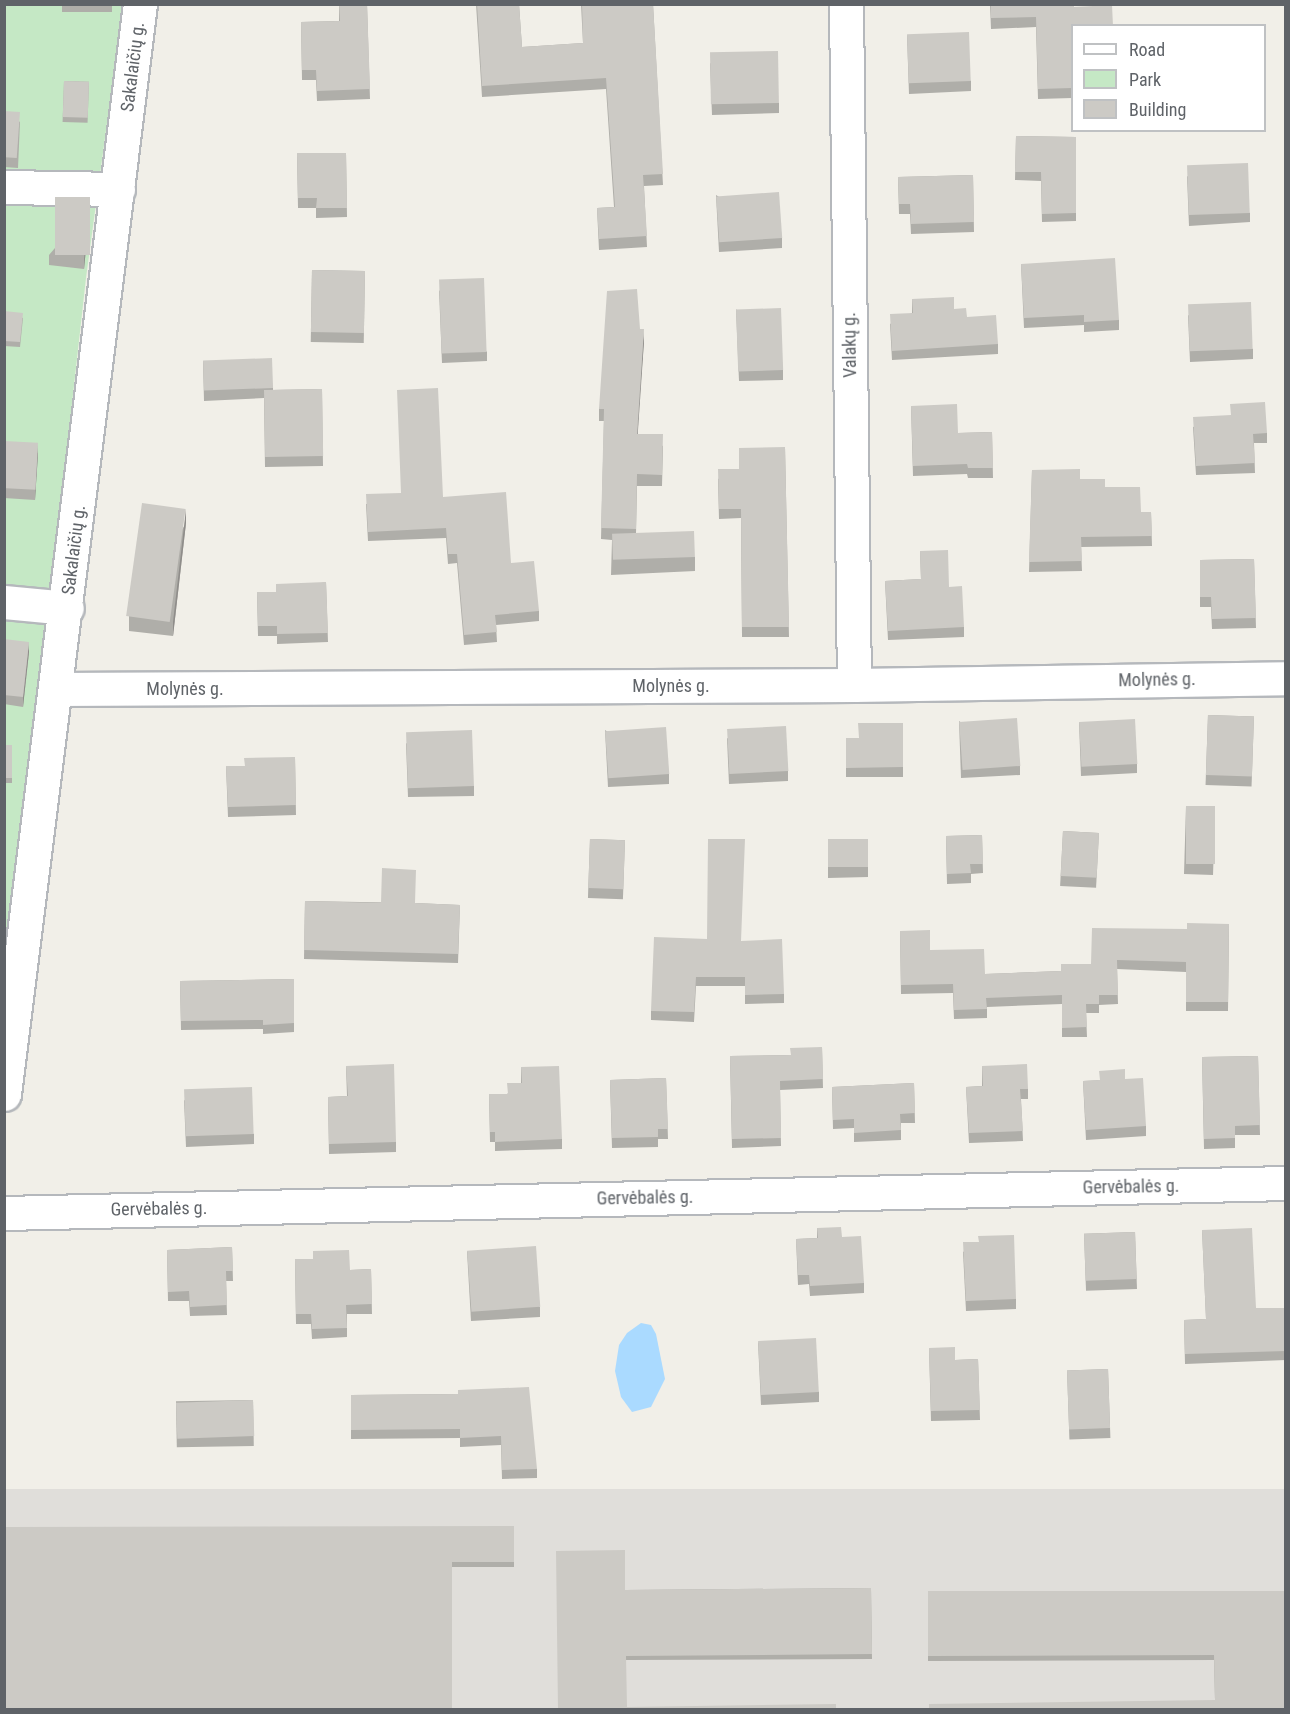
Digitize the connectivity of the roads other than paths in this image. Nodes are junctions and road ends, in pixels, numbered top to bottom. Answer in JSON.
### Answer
{"nodes":[{"id":1,"x":140,"y":4,"type":"edge"},
{"id":2,"x":846,"y":4,"type":"edge"},
{"id":3,"x":4,"y":187,"type":"edge"},
{"id":4,"x":118,"y":189,"type":"junction"},
{"id":5,"x":4,"y":602,"type":"edge"},
{"id":6,"x":67,"y":608,"type":"junction"},
{"id":7,"x":1286,"y":678,"type":"edge"},
{"id":8,"x":854,"y":685,"type":"junction"},
{"id":9,"x":56,"y":689,"type":"junction"},
{"id":10,"x":11,"y":986,"type":"edge"},
{"id":11,"x":4,"y":1094,"type":"edge"},
{"id":12,"x":1286,"y":1183,"type":"edge"},
{"id":13,"x":4,"y":1213,"type":"edge"}],
"edges":[{"from":1,"to":4,"type":"street","name":"Sakalaičių g."},
{"from":2,"to":8,"type":"street","name":"Valakų g."},
{"from":3,"to":4,"type":"street"},
{"from":4,"to":6,"type":"street","name":"Sakalaičių g."},
{"from":5,"to":6,"type":"street"},
{"from":6,"to":9,"type":"street","name":"Sakalaičių g."},
{"from":7,"to":8,"type":"street","name":"Molynės g."},
{"from":8,"to":9,"type":"street","name":"Molynės g."},
{"from":9,"to":10,"type":"street","name":"Sakalaičių g."},
{"from":10,"to":11,"type":"street","name":"Sakalaičių g."},
{"from":12,"to":13,"type":"street","name":"Gervėbalės g."}]}
